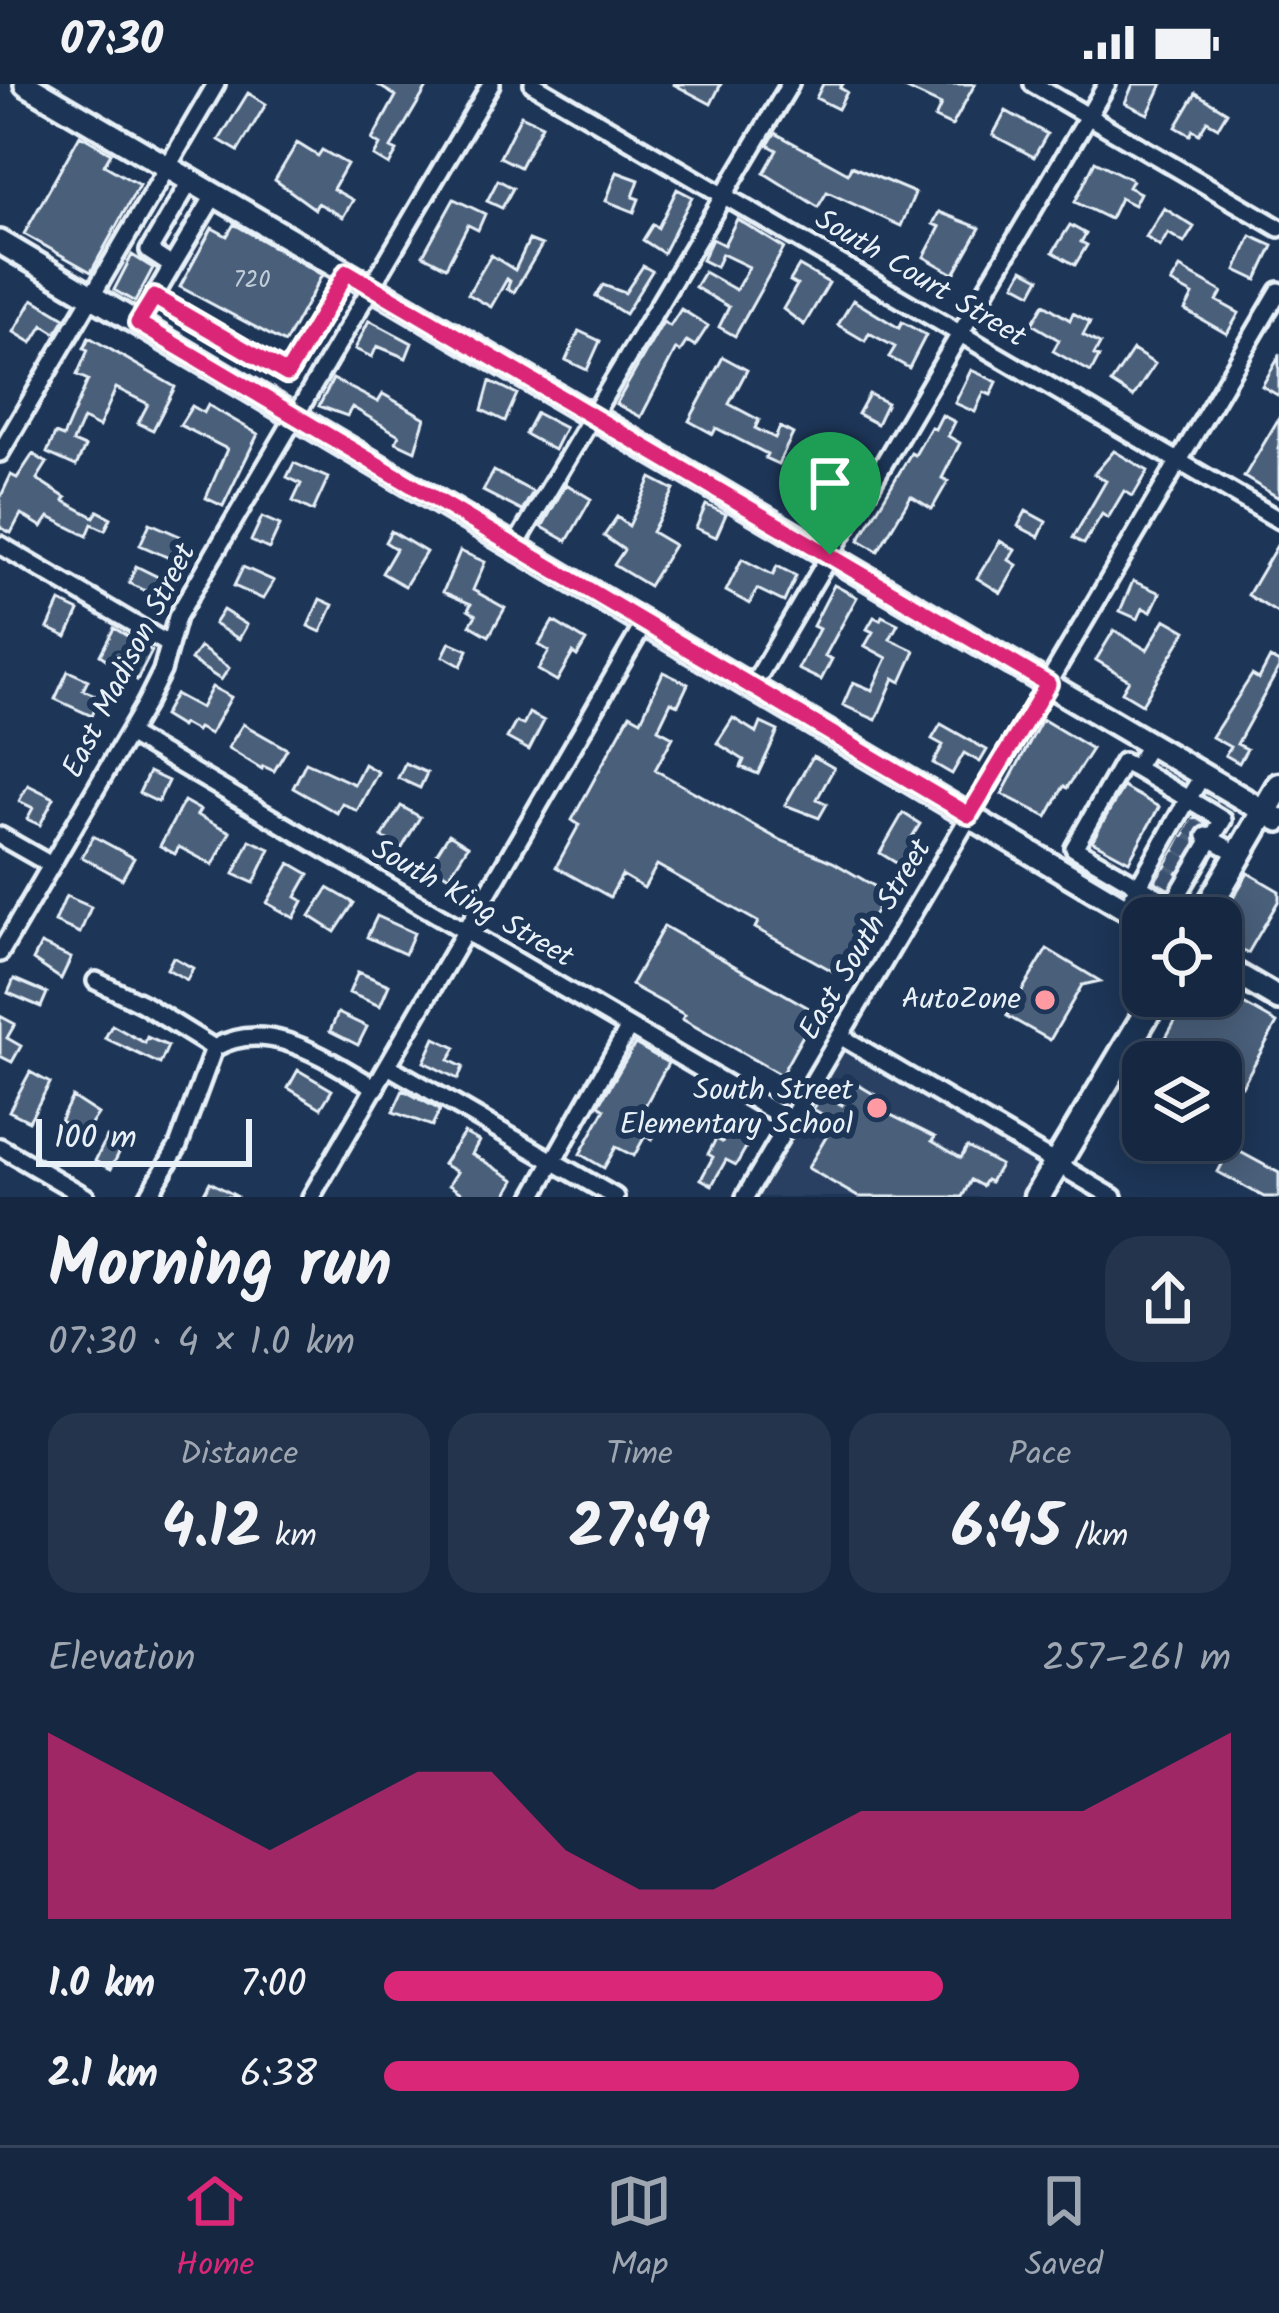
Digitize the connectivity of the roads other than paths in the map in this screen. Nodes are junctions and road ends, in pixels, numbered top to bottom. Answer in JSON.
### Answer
{"nodes":[{"id":1,"x":26,"y":84,"type":"edge"},
{"id":2,"x":216,"y":84,"type":"edge"},
{"id":3,"x":491,"y":84,"type":"edge"},
{"id":4,"x":533,"y":84,"type":"edge"},
{"id":5,"x":790,"y":84,"type":"edge"},
{"id":6,"x":1033,"y":84,"type":"edge"},
{"id":7,"x":1107,"y":84,"type":"edge"},
{"id":8,"x":1088,"y":116,"type":"junction"},
{"id":9,"x":168,"y":166,"type":"junction"},
{"id":10,"x":191,"y":180,"type":"junction"},
{"id":11,"x":215,"y":194,"type":"junction"},
{"id":12,"x":725,"y":194,"type":"junction"},
{"id":13,"x":1279,"y":228,"type":"edge"},
{"id":14,"x":126,"y":238,"type":"junction"},
{"id":15,"x":0,"y":242,"type":"edge"},
{"id":16,"x":149,"y":251,"type":"junction"},
{"id":17,"x":172,"y":266,"type":"junction"},
{"id":18,"x":347,"y":272,"type":"junction"},
{"id":19,"x":372,"y":287,"type":"junction"},
{"id":20,"x":1279,"y":291,"type":"edge"},
{"id":21,"x":92,"y":296,"type":"junction"},
{"id":22,"x":154,"y":297,"type":"junction"},
{"id":23,"x":138,"y":323,"type":"junction"},
{"id":24,"x":959,"y":335,"type":"junction"},
{"id":25,"x":287,"y":374,"type":"junction"},
{"id":26,"x":271,"y":401,"type":"junction"},
{"id":27,"x":295,"y":416,"type":"junction"},
{"id":28,"x":592,"y":416,"type":"junction"},
{"id":29,"x":0,"y":453,"type":"edge"},
{"id":30,"x":1178,"y":461,"type":"junction"},
{"id":31,"x":1279,"y":520,"type":"edge"},
{"id":32,"x":0,"y":545,"type":"edge"},
{"id":33,"x":514,"y":548,"type":"junction"},
{"id":34,"x":830,"y":555,"type":"junction"},
{"id":35,"x":644,"y":624,"type":"junction"},
{"id":36,"x":168,"y":644,"type":"junction"},
{"id":37,"x":1048,"y":684,"type":"junction"},
{"id":38,"x":752,"y":689,"type":"junction"},
{"id":39,"x":128,"y":734,"type":"junction"},
{"id":40,"x":1150,"y":744,"type":"junction"},
{"id":41,"x":1135,"y":768,"type":"junction"},
{"id":42,"x":1203,"y":775,"type":"junction"},
{"id":43,"x":1279,"y":786,"type":"edge"},
{"id":44,"x":1188,"y":799,"type":"junction"},
{"id":45,"x":969,"y":815,"type":"junction"},
{"id":46,"x":1272,"y":815,"type":"edge"},
{"id":47,"x":0,"y":836,"type":"edge"},
{"id":48,"x":1209,"y":838,"type":"junction"},
{"id":49,"x":1239,"y":854,"type":"junction"},
{"id":50,"x":51,"y":865,"type":"junction"},
{"id":51,"x":1190,"y":871,"type":"junction"},
{"id":52,"x":1139,"y":885,"type":"junction"},
{"id":53,"x":1137,"y":897,"type":"edge"},
{"id":54,"x":1204,"y":897,"type":"edge"},
{"id":55,"x":1215,"y":897,"type":"edge"},
{"id":56,"x":1122,"y":907,"type":"edge"},
{"id":57,"x":467,"y":933,"type":"junction"},
{"id":58,"x":0,"y":953,"type":"edge"},
{"id":59,"x":1242,"y":977,"type":"edge"},
{"id":60,"x":96,"y":981,"type":"dead end"},
{"id":61,"x":1279,"y":999,"type":"edge"},
{"id":62,"x":1144,"y":1017,"type":"edge"},
{"id":63,"x":628,"y":1027,"type":"junction"},
{"id":64,"x":840,"y":1036,"type":"junction"},
{"id":65,"x":214,"y":1048,"type":"junction"},
{"id":66,"x":388,"y":1066,"type":"junction"},
{"id":67,"x":376,"y":1088,"type":"junction"},
{"id":68,"x":790,"y":1121,"type":"junction"},
{"id":69,"x":0,"y":1147,"type":"edge"},
{"id":70,"x":554,"y":1160,"type":"junction"},
{"id":71,"x":1057,"y":1164,"type":"junction"},
{"id":72,"x":82,"y":1196,"type":"edge"},
{"id":73,"x":148,"y":1197,"type":"edge"},
{"id":74,"x":311,"y":1197,"type":"edge"},
{"id":75,"x":533,"y":1197,"type":"edge"},
{"id":76,"x":615,"y":1197,"type":"edge"},
{"id":77,"x":746,"y":1197,"type":"edge"},
{"id":78,"x":1037,"y":1197,"type":"edge"},
{"id":79,"x":1113,"y":1197,"type":"edge"}],
"edges":[{"from":1,"to":9,"type":"main road"},
{"from":2,"to":9,"type":"street"},
{"from":3,"to":19,"type":"street","name":"East Madison Street"},
{"from":4,"to":12,"type":"street","name":"South Court Street"},
{"from":5,"to":12,"type":"street"},
{"from":6,"to":8,"type":"street"},
{"from":7,"to":8,"type":"street"},
{"from":8,"to":13,"type":"street"},
{"from":8,"to":24,"type":"street"},
{"from":9,"to":10,"type":"main road"},
{"from":9,"to":14,"type":"street"},
{"from":10,"to":11,"type":"main road"},
{"from":10,"to":16,"type":"street"},
{"from":11,"to":17,"type":"street"},
{"from":11,"to":18,"type":"main road"},
{"from":12,"to":24,"type":"street","name":"South Court Street"},
{"from":12,"to":28,"type":"street"},
{"from":14,"to":16,"type":"street"},
{"from":14,"to":21,"type":"street"},
{"from":15,"to":21,"type":"main road"},
{"from":16,"to":17,"type":"street"},
{"from":17,"to":22,"type":"street"},
{"from":18,"to":19,"type":"main road"},
{"from":18,"to":25,"type":"street"},
{"from":19,"to":27,"type":"street","name":"East Madison Street"},
{"from":19,"to":28,"type":"main road"},
{"from":20,"to":30,"type":"street","name":"East South Street"},
{"from":21,"to":23,"type":"main road"},
{"from":21,"to":29,"type":"street"},
{"from":22,"to":23,"type":"street"},
{"from":22,"to":25,"type":"street"},
{"from":23,"to":26,"type":"main road"},
{"from":24,"to":30,"type":"street","name":"South Court Street"},
{"from":24,"to":34,"type":"street"},
{"from":25,"to":26,"type":"street"},
{"from":26,"to":27,"type":"main road"},
{"from":27,"to":33,"type":"main road"},
{"from":27,"to":36,"type":"street","name":"East Madison Street"},
{"from":28,"to":33,"type":"street"},
{"from":28,"to":34,"type":"main road"},
{"from":30,"to":31,"type":"street","name":"South Court Street"},
{"from":30,"to":37,"type":"street","name":"East South Street"},
{"from":32,"to":36,"type":"street"},
{"from":33,"to":35,"type":"main road"},
{"from":34,"to":37,"type":"main road"},
{"from":34,"to":38,"type":"street"},
{"from":35,"to":38,"type":"main road"},
{"from":35,"to":57,"type":"street"},
{"from":36,"to":39,"type":"street","name":"East Madison Street"},
{"from":37,"to":40,"type":"main road"},
{"from":37,"to":45,"type":"street","name":"East South Street"},
{"from":38,"to":45,"type":"main road"},
{"from":39,"to":50,"type":"street","name":"East Madison Street"},
{"from":39,"to":57,"type":"street","name":"South King Street"},
{"from":40,"to":41,"type":"street"},
{"from":40,"to":42,"type":"main road"},
{"from":41,"to":44,"type":"street"},
{"from":41,"to":52,"type":"street"},
{"from":42,"to":44,"type":"street"},
{"from":42,"to":46,"type":"main road"},
{"from":43,"to":46,"type":"highway"},
{"from":44,"to":48,"type":"street"},
{"from":44,"to":52,"type":"street"},
{"from":45,"to":56,"type":"main road"},
{"from":45,"to":64,"type":"street","name":"East South Street"},
{"from":46,"to":49,"type":"highway"},
{"from":47,"to":50,"type":"street"},
{"from":48,"to":49,"type":"street"},
{"from":48,"to":51,"type":"street"},
{"from":49,"to":55,"type":"highway"},
{"from":50,"to":58,"type":"street","name":"East Madison Street"},
{"from":51,"to":52,"type":"street"},
{"from":51,"to":54,"type":"street"},
{"from":52,"to":53,"type":"street"},
{"from":57,"to":63,"type":"street","name":"South King Street"},
{"from":57,"to":66,"type":"street"},
{"from":59,"to":61,"type":"main road"},
{"from":60,"to":65,"type":"street"},
{"from":62,"to":71,"type":"highway"},
{"from":63,"to":68,"type":"street","name":"South King Street"},
{"from":63,"to":70,"type":"street"},
{"from":64,"to":68,"type":"street","name":"East South Street"},
{"from":64,"to":71,"type":"street"},
{"from":65,"to":67,"type":"street"},
{"from":65,"to":73,"type":"street"},
{"from":66,"to":67,"type":"street"},
{"from":66,"to":70,"type":"street"},
{"from":67,"to":74,"type":"street"},
{"from":68,"to":77,"type":"street","name":"East South Street"},
{"from":69,"to":72,"type":"street"},
{"from":70,"to":75,"type":"street"},
{"from":70,"to":76,"type":"street"},
{"from":71,"to":78,"type":"highway"},
{"from":71,"to":79,"type":"street"}]}
